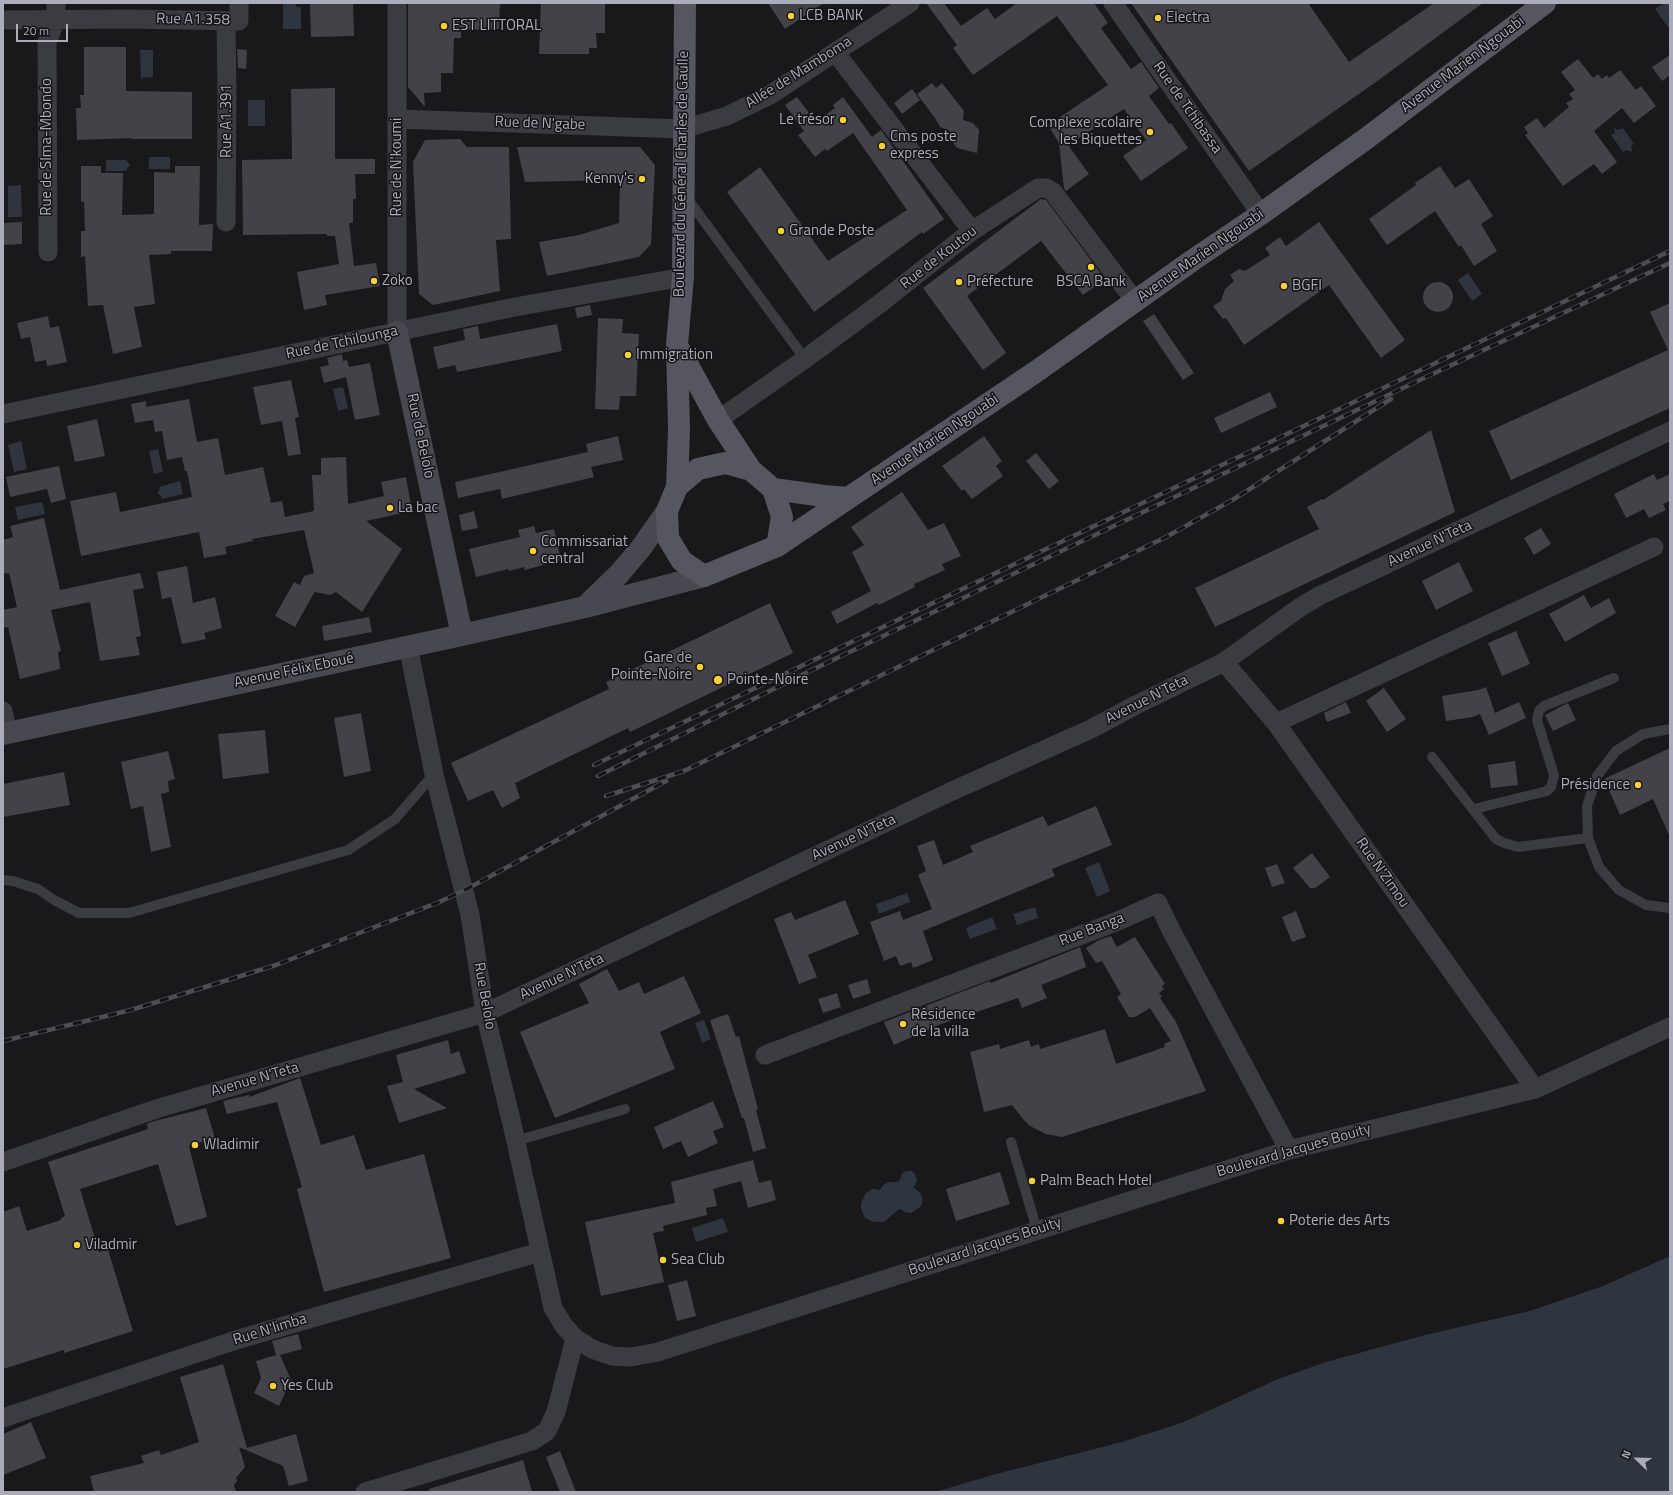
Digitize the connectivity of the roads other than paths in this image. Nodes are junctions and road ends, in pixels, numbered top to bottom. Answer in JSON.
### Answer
{"nodes":[{"id":1,"x":397,"y":3,"type":"edge"},
{"id":2,"x":684,"y":3,"type":"edge"},
{"id":3,"x":910,"y":3,"type":"edge"},
{"id":4,"x":1113,"y":3,"type":"edge"},
{"id":5,"x":1545,"y":3,"type":"edge"},
{"id":6,"x":47,"y":11,"type":"edge"},
{"id":7,"x":235,"y":15,"type":"edge"},
{"id":8,"x":3,"y":20,"type":"edge"},
{"id":9,"x":835,"y":52,"type":"junction"},
{"id":10,"x":397,"y":119,"type":"junction"},
{"id":11,"x":683,"y":129,"type":"junction"},
{"id":12,"x":684,"y":193,"type":"junction"},
{"id":13,"x":1262,"y":214,"type":"junction"},
{"id":14,"x":226,"y":222,"type":"dead end"},
{"id":15,"x":972,"y":231,"type":"junction"},
{"id":16,"x":48,"y":252,"type":"dead end"},
{"id":17,"x":683,"y":277,"type":"junction"},
{"id":18,"x":1136,"y":301,"type":"junction"},
{"id":19,"x":397,"y":332,"type":"junction"},
{"id":20,"x":677,"y":344,"type":"junction"},
{"id":21,"x":806,"y":359,"type":"junction"},
{"id":22,"x":3,"y":414,"type":"edge"},
{"id":23,"x":718,"y":420,"type":"junction"},
{"id":24,"x":1670,"y":431,"type":"edge"},
{"id":25,"x":751,"y":470,"type":"junction"},
{"id":26,"x":677,"y":487,"type":"junction"},
{"id":27,"x":772,"y":489,"type":"junction"},
{"id":28,"x":849,"y":498,"type":"junction"},
{"id":29,"x":667,"y":511,"type":"junction"},
{"id":30,"x":777,"y":546,"type":"junction"},
{"id":31,"x":1654,"y":547,"type":"dead end"},
{"id":32,"x":704,"y":576,"type":"junction"},
{"id":33,"x":585,"y":607,"type":"junction"},
{"id":34,"x":462,"y":635,"type":"junction"},
{"id":35,"x":408,"y":646,"type":"junction"},
{"id":36,"x":1224,"y":662,"type":"junction"},
{"id":37,"x":1614,"y":678,"type":"dead end"},
{"id":38,"x":3,"y":711,"type":"edge"},
{"id":39,"x":1276,"y":723,"type":"junction"},
{"id":40,"x":1670,"y":729,"type":"edge"},
{"id":41,"x":5,"y":734,"type":"edge"},
{"id":42,"x":1432,"y":757,"type":"dead end"},
{"id":43,"x":434,"y":774,"type":"junction"},
{"id":44,"x":1474,"y":809,"type":"junction"},
{"id":45,"x":1588,"y":838,"type":"junction"},
{"id":46,"x":3,"y":880,"type":"edge"},
{"id":47,"x":1670,"y":908,"type":"edge"},
{"id":48,"x":485,"y":1013,"type":"junction"},
{"id":49,"x":1670,"y":1027,"type":"edge"},
{"id":50,"x":764,"y":1055,"type":"dead end"},
{"id":51,"x":1535,"y":1089,"type":"junction"},
{"id":52,"x":625,"y":1110,"type":"dead end"},
{"id":53,"x":516,"y":1141,"type":"junction"},
{"id":54,"x":1011,"y":1142,"type":"dead end"},
{"id":55,"x":1289,"y":1150,"type":"junction"},
{"id":56,"x":3,"y":1162,"type":"edge"},
{"id":57,"x":1037,"y":1230,"type":"junction"},
{"id":58,"x":540,"y":1252,"type":"junction"},
{"id":59,"x":575,"y":1338,"type":"junction"},
{"id":60,"x":3,"y":1418,"type":"edge"},
{"id":61,"x":365,"y":1492,"type":"edge"}],
"edges":[{"from":1,"to":10,"type":"street","name":"Rue de N'koumi"},
{"from":2,"to":11,"type":"main road","name":"Boulevard du Général Charles de Gaulle"},
{"from":3,"to":9,"type":"street","name":"Allée de Mamboma"},
{"from":4,"to":13,"type":"street","name":"Rue de Tchibassa"},
{"from":5,"to":13,"type":"main road","name":"Avenue Marien Ngouabi"},
{"from":6,"to":7,"type":"street","name":"Rue A1.358"},
{"from":6,"to":8,"type":"street","name":"Rue A1.358"},
{"from":6,"to":16,"type":"street","name":"Rue de SIma-Mbondo"},
{"from":7,"to":14,"type":"street","name":"Rue A1.391"},
{"from":9,"to":11,"type":"street","name":"Allée de Mamboma"},
{"from":9,"to":15,"type":"street"},
{"from":10,"to":11,"type":"street","name":"Rue de N'gabe"},
{"from":10,"to":19,"type":"street","name":"Rue de N'koumi"},
{"from":11,"to":12,"type":"main road","name":"Boulevard du Général Charles de Gaulle"},
{"from":12,"to":17,"type":"main road","name":"Boulevard du Général Charles de Gaulle"},
{"from":12,"to":21,"type":"lane"},
{"from":13,"to":18,"type":"main road","name":"Avenue Marien Ngouabi"},
{"from":15,"to":18,"type":"street","name":"Rue de Koutou"},
{"from":15,"to":21,"type":"street","name":"Rue de Koutou"},
{"from":17,"to":19,"type":"street","name":"Rue de Tchilounga"},
{"from":17,"to":20,"type":"main road","name":"Boulevard du Général Charles de Gaulle"},
{"from":18,"to":28,"type":"main road","name":"Avenue Marien Ngouabi"},
{"from":19,"to":22,"type":"street","name":"Rue de Tchilounga"},
{"from":19,"to":34,"type":"street","name":"Rue de Belolo"},
{"from":20,"to":23,"type":"main road"},
{"from":20,"to":26,"type":"main road","name":"Boulevard du Général Charles de Gaulle"},
{"from":21,"to":23,"type":"street","name":"Rue de Koutou"},
{"from":23,"to":25,"type":"main road"},
{"from":24,"to":36,"type":"street","name":"Avenue N'Teta"},
{"from":25,"to":26,"type":"main road"},
{"from":25,"to":27,"type":"main road"},
{"from":26,"to":29,"type":"main road"},
{"from":27,"to":28,"type":"main road"},
{"from":27,"to":30,"type":"main road"},
{"from":28,"to":30,"type":"main road","name":"Avenue Marien Ngouabi"},
{"from":29,"to":32,"type":"main road"},
{"from":29,"to":33,"type":"street"},
{"from":30,"to":32,"type":"main road"},
{"from":31,"to":39,"type":"street"},
{"from":32,"to":33,"type":"street","name":"Avenue Félix Eboué"},
{"from":33,"to":34,"type":"street","name":"Avenue Félix Eboué"},
{"from":34,"to":35,"type":"street","name":"Avenue Félix Eboué"},
{"from":35,"to":41,"type":"street","name":"Avenue Félix Eboué"},
{"from":35,"to":43,"type":"street","name":"Rue Belolo"},
{"from":36,"to":39,"type":"street","name":"Rue N'Zimou"},
{"from":36,"to":48,"type":"street","name":"Avenue N'Teta"},
{"from":37,"to":44,"type":"lane"},
{"from":38,"to":41,"type":"street"},
{"from":39,"to":51,"type":"street","name":"Rue N'Zimou"},
{"from":40,"to":45,"type":"lane"},
{"from":42,"to":44,"type":"lane"},
{"from":43,"to":46,"type":"lane"},
{"from":43,"to":48,"type":"street","name":"Rue Belolo"},
{"from":44,"to":45,"type":"lane"},
{"from":45,"to":47,"type":"lane"},
{"from":48,"to":53,"type":"street","name":"Rue Belolo"},
{"from":48,"to":56,"type":"street","name":"Avenue N'Teta"},
{"from":49,"to":51,"type":"street","name":"Boulevard Jacques Bouity"},
{"from":50,"to":55,"type":"street","name":"Rue Banga"},
{"from":51,"to":55,"type":"street","name":"Boulevard Jacques Bouity"},
{"from":52,"to":53,"type":"lane"},
{"from":53,"to":58,"type":"street","name":"Rue Belolo"},
{"from":54,"to":57,"type":"lane"},
{"from":55,"to":57,"type":"street","name":"Boulevard Jacques Bouity"},
{"from":57,"to":59,"type":"street","name":"Boulevard Jacques Bouity"},
{"from":58,"to":59,"type":"street","name":"Rue Belolo"},
{"from":58,"to":60,"type":"street","name":"Rue N'limba"},
{"from":59,"to":61,"type":"street"}]}
